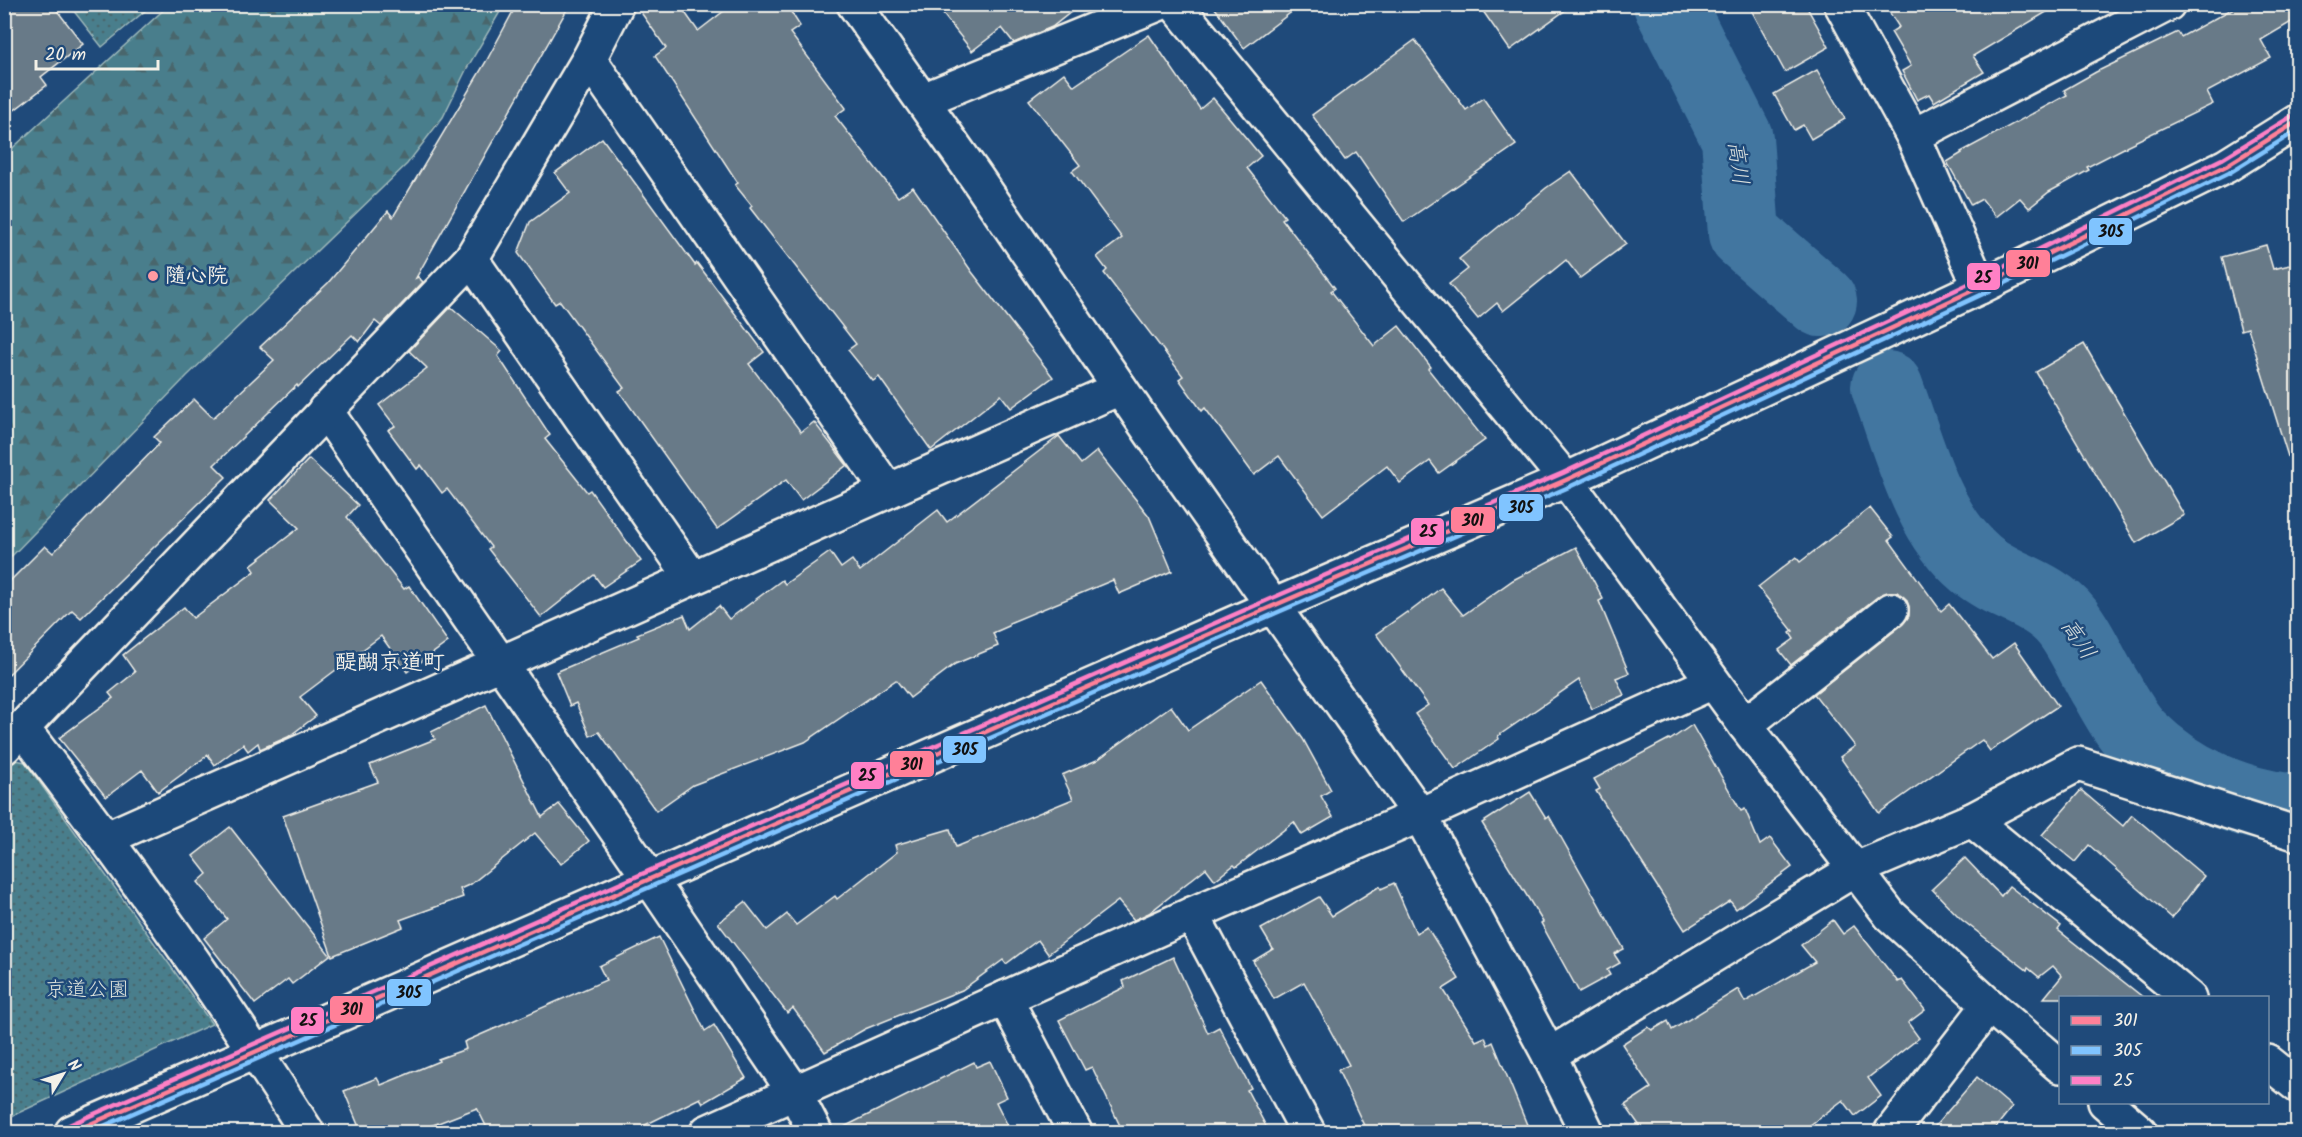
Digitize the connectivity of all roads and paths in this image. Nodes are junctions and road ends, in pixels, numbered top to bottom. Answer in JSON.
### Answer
{"nodes":[{"id":1,"x":617,"y":4,"type":"edge"},
{"id":2,"x":855,"y":4,"type":"edge"},
{"id":3,"x":1158,"y":4,"type":"edge"},
{"id":4,"x":1175,"y":4,"type":"edge"},
{"id":5,"x":1841,"y":4,"type":"edge"},
{"id":6,"x":2168,"y":4,"type":"edge"},
{"id":7,"x":589,"y":59,"type":"junction"},
{"id":8,"x":923,"y":100,"type":"junction"},
{"id":9,"x":2298,"y":121,"type":"edge"},
{"id":10,"x":1913,"y":136,"type":"junction"},
{"id":11,"x":471,"y":259,"type":"junction"},
{"id":12,"x":1980,"y":287,"type":"junction"},
{"id":13,"x":1120,"y":388,"type":"junction"},
{"id":14,"x":325,"y":410,"type":"junction"},
{"id":15,"x":1566,"y":480,"type":"junction"},
{"id":16,"x":888,"y":491,"type":"junction"},
{"id":17,"x":692,"y":578,"type":"junction"},
{"id":18,"x":1273,"y":606,"type":"junction"},
{"id":19,"x":1891,"y":610,"type":"dead end"},
{"id":20,"x":501,"y":662,"type":"junction"},
{"id":21,"x":1713,"y":682,"type":"junction"},
{"id":22,"x":1745,"y":725,"type":"junction"},
{"id":23,"x":14,"y":738,"type":"edge"},
{"id":24,"x":1420,"y":815,"type":"junction"},
{"id":25,"x":1972,"y":820,"type":"junction"},
{"id":26,"x":2298,"y":834,"type":"edge"},
{"id":27,"x":106,"y":838,"type":"junction"},
{"id":28,"x":1854,"y":870,"type":"junction"},
{"id":29,"x":650,"y":879,"type":"junction"},
{"id":30,"x":1192,"y":914,"type":"junction"},
{"id":31,"x":2187,"y":996,"type":"edge"},
{"id":32,"x":1005,"y":998,"type":"junction"},
{"id":33,"x":1989,"y":1005,"type":"junction"},
{"id":34,"x":256,"y":1052,"type":"junction"},
{"id":35,"x":1549,"y":1055,"type":"junction"},
{"id":36,"x":2059,"y":1063,"type":"edge"},
{"id":37,"x":2269,"y":1063,"type":"edge"},
{"id":38,"x":2298,"y":1086,"type":"edge"},
{"id":39,"x":795,"y":1093,"type":"junction"},
{"id":40,"x":2106,"y":1104,"type":"edge"},
{"id":41,"x":72,"y":1132,"type":"edge"},
{"id":42,"x":307,"y":1132,"type":"edge"},
{"id":43,"x":707,"y":1132,"type":"edge"},
{"id":44,"x":815,"y":1132,"type":"edge"},
{"id":45,"x":1075,"y":1132,"type":"edge"},
{"id":46,"x":1308,"y":1132,"type":"edge"},
{"id":47,"x":1587,"y":1132,"type":"edge"},
{"id":48,"x":1891,"y":1132,"type":"edge"},
{"id":49,"x":2140,"y":1132,"type":"edge"}],
"edges":[{"from":1,"to":7,"type":"street"},
{"from":2,"to":8,"type":"street"},
{"from":3,"to":8,"type":"street"},
{"from":4,"to":15,"type":"street"},
{"from":5,"to":10,"type":"street"},
{"from":6,"to":10,"type":"street"},
{"from":7,"to":11,"type":"street"},
{"from":7,"to":16,"type":"street"},
{"from":8,"to":13,"type":"street"},
{"from":9,"to":12,"type":"street"},
{"from":10,"to":12,"type":"street"},
{"from":11,"to":14,"type":"street"},
{"from":11,"to":17,"type":"street"},
{"from":12,"to":15,"type":"street"},
{"from":13,"to":16,"type":"street"},
{"from":13,"to":18,"type":"street"},
{"from":14,"to":20,"type":"street"},
{"from":14,"to":23,"type":"street"},
{"from":15,"to":18,"type":"street"},
{"from":15,"to":21,"type":"street"},
{"from":16,"to":17,"type":"street"},
{"from":17,"to":20,"type":"street"},
{"from":18,"to":24,"type":"street"},
{"from":18,"to":29,"type":"street"},
{"from":19,"to":22,"type":"street"},
{"from":20,"to":27,"type":"street"},
{"from":20,"to":29,"type":"street"},
{"from":21,"to":22,"type":"street"},
{"from":21,"to":24,"type":"street"},
{"from":22,"to":28,"type":"street"},
{"from":23,"to":27,"type":"street"},
{"from":24,"to":30,"type":"street"},
{"from":24,"to":35,"type":"street"},
{"from":25,"to":26,"type":"street"},
{"from":25,"to":28,"type":"street"},
{"from":25,"to":31,"type":"street"},
{"from":27,"to":34,"type":"street"},
{"from":28,"to":33,"type":"street"},
{"from":28,"to":35,"type":"street"},
{"from":29,"to":34,"type":"street"},
{"from":29,"to":39,"type":"street"},
{"from":30,"to":32,"type":"street"},
{"from":30,"to":46,"type":"street"},
{"from":32,"to":39,"type":"street"},
{"from":32,"to":45,"type":"street"},
{"from":33,"to":36,"type":"street"},
{"from":33,"to":48,"type":"street"},
{"from":34,"to":41,"type":"street"},
{"from":34,"to":42,"type":"street"},
{"from":35,"to":47,"type":"street"},
{"from":37,"to":38,"type":"street"},
{"from":39,"to":43,"type":"street"},
{"from":39,"to":44,"type":"street"},
{"from":40,"to":49,"type":"street"}]}
